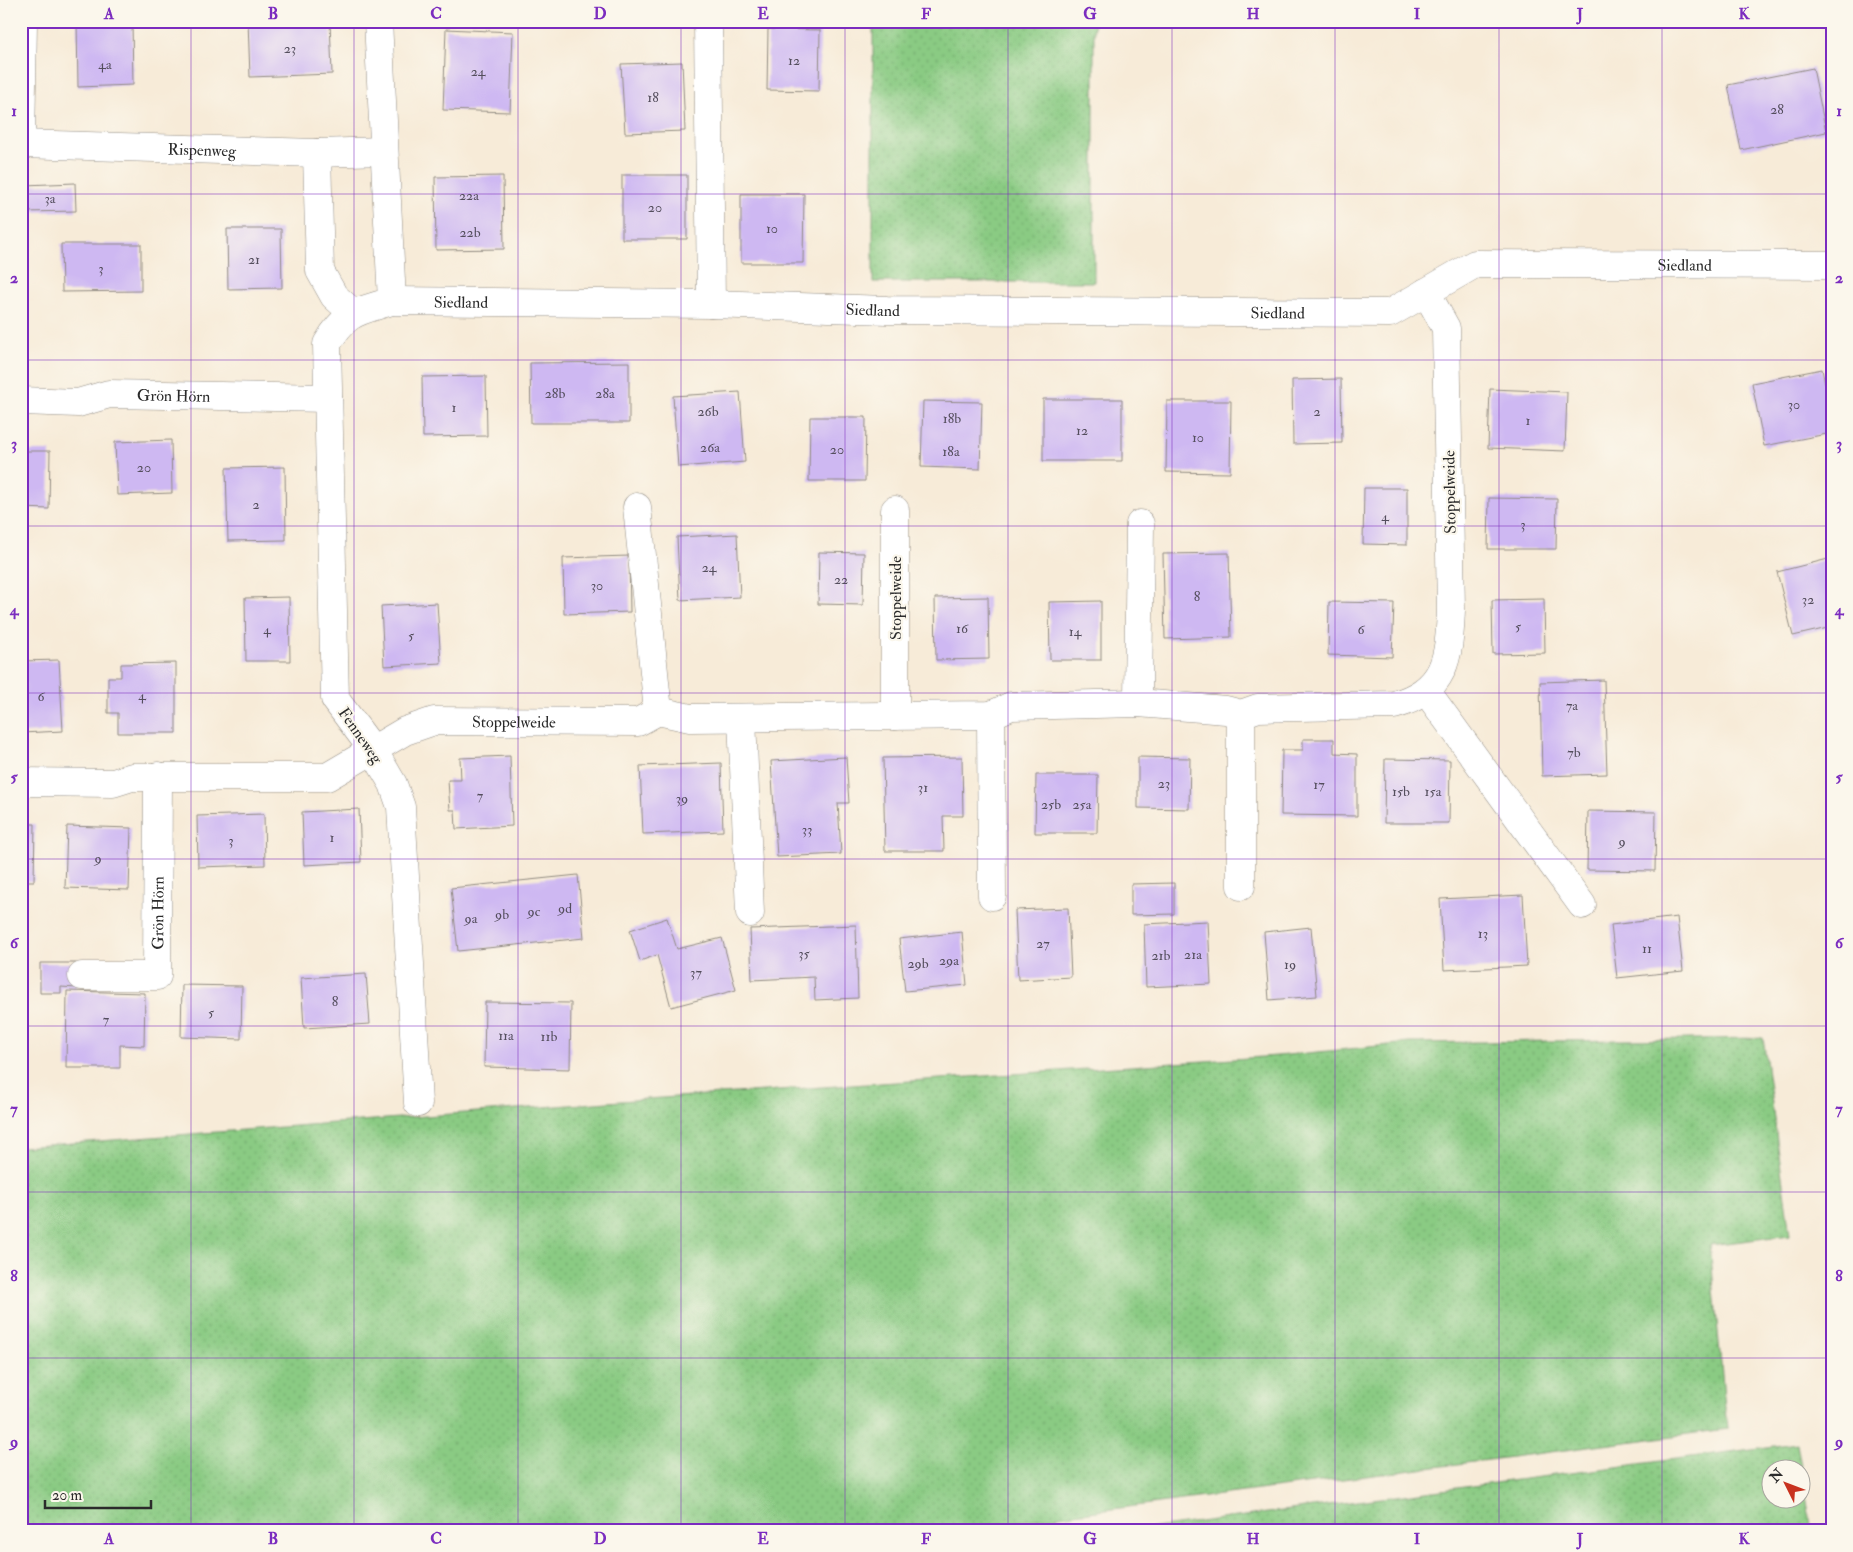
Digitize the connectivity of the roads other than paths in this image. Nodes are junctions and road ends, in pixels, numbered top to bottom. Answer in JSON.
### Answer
{"nodes":[{"id":1,"x":23,"y":21,"type":"edge"},
{"id":2,"x":378,"y":21,"type":"edge"},
{"id":3,"x":708,"y":21,"type":"edge"},
{"id":4,"x":383,"y":151,"type":"junction"},
{"id":5,"x":317,"y":153,"type":"junction"},
{"id":6,"x":1832,"y":265,"type":"edge"},
{"id":7,"x":1426,"y":292,"type":"junction"},
{"id":8,"x":392,"y":301,"type":"junction"},
{"id":9,"x":711,"y":304,"type":"junction"},
{"id":10,"x":353,"y":313,"type":"junction"},
{"id":11,"x":328,"y":398,"type":"junction"},
{"id":12,"x":21,"y":402,"type":"edge"},
{"id":13,"x":637,"y":507,"type":"dead end"},
{"id":14,"x":895,"y":510,"type":"dead end"},
{"id":15,"x":1140,"y":524,"type":"dead end"},
{"id":16,"x":1427,"y":692,"type":"junction"},
{"id":17,"x":1138,"y":703,"type":"junction"},
{"id":18,"x":658,"y":712,"type":"junction"},
{"id":19,"x":1241,"y":714,"type":"junction"},
{"id":20,"x":991,"y":715,"type":"junction"},
{"id":21,"x":895,"y":716,"type":"junction"},
{"id":22,"x":742,"y":718,"type":"junction"},
{"id":23,"x":374,"y":750,"type":"junction"},
{"id":24,"x":158,"y":776,"type":"junction"},
{"id":25,"x":21,"y":782,"type":"edge"},
{"id":26,"x":1241,"y":886,"type":"dead end"},
{"id":27,"x":992,"y":896,"type":"dead end"},
{"id":28,"x":1582,"y":905,"type":"dead end"},
{"id":29,"x":750,"y":913,"type":"dead end"},
{"id":30,"x":82,"y":976,"type":"dead end"},
{"id":31,"x":418,"y":1103,"type":"dead end"}],
"edges":[{"from":1,"to":5,"type":"street","name":"Rispenweg"},
{"from":2,"to":4,"type":"street"},
{"from":3,"to":9,"type":"street"},
{"from":4,"to":5,"type":"street","name":"Rispenweg"},
{"from":4,"to":8,"type":"street"},
{"from":5,"to":10,"type":"street"},
{"from":6,"to":7,"type":"street","name":"Siedland"},
{"from":7,"to":9,"type":"street","name":"Siedland"},
{"from":7,"to":16,"type":"street","name":"Stoppelweide"},
{"from":8,"to":9,"type":"street","name":"Siedland"},
{"from":8,"to":10,"type":"street","name":"Siedland"},
{"from":10,"to":11,"type":"street","name":"Fenneweg"},
{"from":11,"to":12,"type":"street","name":"Grön Hörn"},
{"from":11,"to":23,"type":"street","name":"Fenneweg"},
{"from":13,"to":18,"type":"street"},
{"from":14,"to":21,"type":"street","name":"Stoppelweide"},
{"from":15,"to":17,"type":"street"},
{"from":16,"to":19,"type":"street"},
{"from":16,"to":28,"type":"street"},
{"from":17,"to":19,"type":"street"},
{"from":17,"to":20,"type":"street"},
{"from":18,"to":22,"type":"street"},
{"from":18,"to":23,"type":"street","name":"Stoppelweide"},
{"from":19,"to":26,"type":"street"},
{"from":20,"to":21,"type":"street"},
{"from":20,"to":27,"type":"street"},
{"from":21,"to":22,"type":"street"},
{"from":22,"to":29,"type":"street"},
{"from":23,"to":24,"type":"street"},
{"from":23,"to":31,"type":"street","name":"Fenneweg"},
{"from":24,"to":25,"type":"street"},
{"from":24,"to":30,"type":"street","name":"Grön Hörn"}]}
